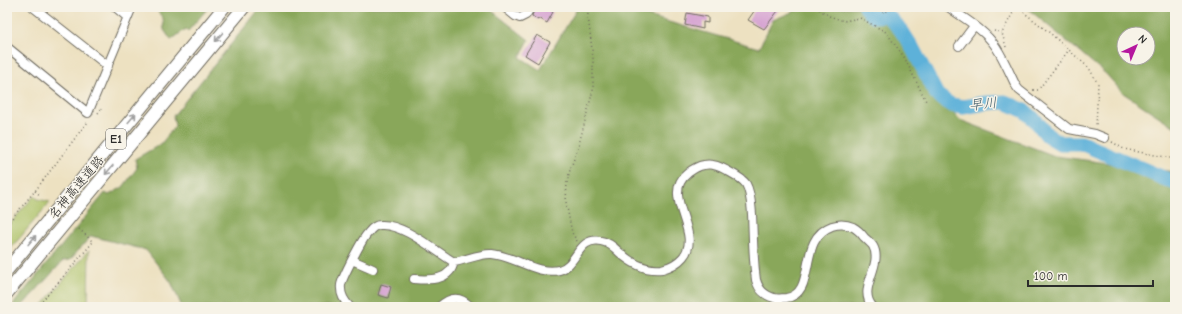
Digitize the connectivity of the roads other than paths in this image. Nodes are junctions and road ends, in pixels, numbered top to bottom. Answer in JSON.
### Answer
{"nodes":[{"id":1,"x":33,"y":7,"type":"edge"},
{"id":2,"x":115,"y":7,"type":"edge"},
{"id":3,"x":132,"y":7,"type":"edge"},
{"id":4,"x":224,"y":7,"type":"edge"},
{"id":5,"x":244,"y":7,"type":"edge"},
{"id":6,"x":504,"y":7,"type":"edge"},
{"id":7,"x":948,"y":7,"type":"edge"},
{"id":8,"x":529,"y":10,"type":"dead end"},
{"id":9,"x":128,"y":17,"type":"junction"},
{"id":10,"x":974,"y":26,"type":"junction"},
{"id":11,"x":959,"y":46,"type":"dead end"},
{"id":12,"x":7,"y":47,"type":"edge"},
{"id":13,"x":108,"y":66,"type":"junction"},
{"id":14,"x":1105,"y":138,"type":"road end"},
{"id":15,"x":352,"y":260,"type":"junction"},
{"id":16,"x":454,"y":262,"type":"junction"},
{"id":17,"x":373,"y":269,"type":"dead end"},
{"id":18,"x":7,"y":270,"type":"edge"},
{"id":19,"x":414,"y":279,"type":"dead end"},
{"id":20,"x":7,"y":293,"type":"edge"},
{"id":21,"x":350,"y":307,"type":"edge"},
{"id":22,"x":439,"y":307,"type":"edge"},
{"id":23,"x":471,"y":307,"type":"edge"},
{"id":24,"x":873,"y":307,"type":"edge"}],
"edges":[{"from":1,"to":13,"type":"street"},
{"from":2,"to":9,"type":"street"},
{"from":3,"to":9,"type":"street"},
{"from":18,"to":4,"type":"highway","name":"名神高速道路","number":"E1","one_way":true},
{"from":5,"to":20,"type":"highway","name":"名神高速道路","number":"E1","one_way":true},
{"from":6,"to":8,"type":"street"},
{"from":7,"to":10,"type":"street"},
{"from":9,"to":13,"type":"street"},
{"from":10,"to":11,"type":"street"},
{"from":10,"to":14,"type":"street"},
{"from":12,"to":13,"type":"street"},
{"from":15,"to":16,"type":"street"},
{"from":15,"to":17,"type":"street"},
{"from":15,"to":21,"type":"street"},
{"from":16,"to":19,"type":"street"},
{"from":16,"to":24,"type":"street"},
{"from":22,"to":23,"type":"street"}]}
